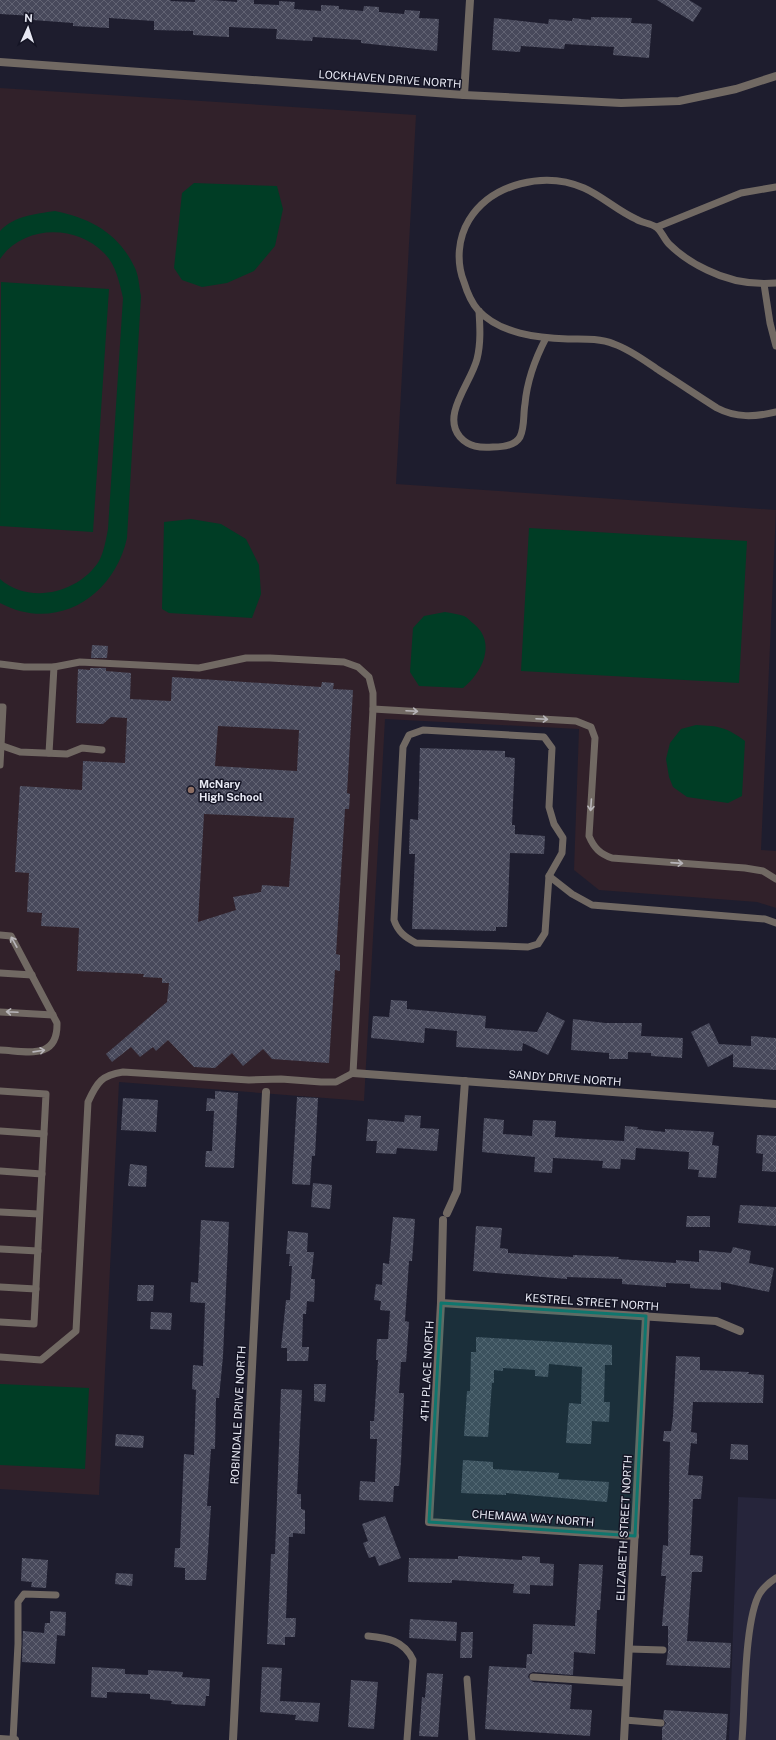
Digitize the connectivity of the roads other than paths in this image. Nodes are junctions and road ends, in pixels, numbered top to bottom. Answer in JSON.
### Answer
{"nodes":[{"id":1,"x":470,"y":0,"type":"edge"},
{"id":2,"x":0,"y":62,"type":"edge"},
{"id":3,"x":776,"y":76,"type":"edge"},
{"id":4,"x":464,"y":95,"type":"junction"},
{"id":5,"x":776,"y":187,"type":"edge"},
{"id":6,"x":657,"y":227,"type":"junction"},
{"id":7,"x":776,"y":283,"type":"edge"},
{"id":8,"x":764,"y":284,"type":"junction"},
{"id":9,"x":478,"y":311,"type":"junction"},
{"id":10,"x":546,"y":338,"type":"junction"},
{"id":11,"x":776,"y":346,"type":"edge"},
{"id":12,"x":776,"y":412,"type":"edge"},
{"id":13,"x":0,"y":664,"type":"edge"},
{"id":14,"x":54,"y":667,"type":"junction"},
{"id":15,"x":0,"y":707,"type":"edge"},
{"id":16,"x":373,"y":709,"type":"junction"},
{"id":17,"x":1,"y":745,"type":"edge"},
{"id":18,"x":102,"y":750,"type":"dead end"},
{"id":19,"x":49,"y":753,"type":"junction"},
{"id":20,"x":0,"y":765,"type":"edge"},
{"id":21,"x":549,"y":876,"type":"junction"},
{"id":22,"x":776,"y":879,"type":"edge"},
{"id":23,"x":776,"y":923,"type":"edge"},
{"id":24,"x":0,"y":935,"type":"edge"},
{"id":25,"x":0,"y":973,"type":"edge"},
{"id":26,"x":32,"y":975,"type":"junction"},
{"id":27,"x":0,"y":1012,"type":"edge"},
{"id":28,"x":53,"y":1015,"type":"junction"},
{"id":29,"x":0,"y":1050,"type":"edge"},
{"id":30,"x":353,"y":1073,"type":"junction"},
{"id":31,"x":465,"y":1081,"type":"junction"},
{"id":32,"x":0,"y":1092,"type":"edge"},
{"id":33,"x":266,"y":1092,"type":"dead end"},
{"id":34,"x":776,"y":1104,"type":"edge"},
{"id":35,"x":0,"y":1131,"type":"edge"},
{"id":36,"x":44,"y":1134,"type":"junction"},
{"id":37,"x":0,"y":1171,"type":"edge"},
{"id":38,"x":42,"y":1174,"type":"junction"},
{"id":39,"x":0,"y":1212,"type":"edge"},
{"id":40,"x":40,"y":1214,"type":"junction"},
{"id":41,"x":0,"y":1249,"type":"edge"},
{"id":42,"x":38,"y":1251,"type":"junction"},
{"id":43,"x":0,"y":1287,"type":"edge"},
{"id":44,"x":36,"y":1289,"type":"junction"},
{"id":45,"x":442,"y":1303,"type":"junction"},
{"id":46,"x":646,"y":1316,"type":"junction"},
{"id":47,"x":0,"y":1322,"type":"edge"},
{"id":48,"x":740,"y":1331,"type":"dead end"},
{"id":49,"x":0,"y":1358,"type":"edge"},
{"id":50,"x":429,"y":1522,"type":"joint"},
{"id":51,"x":635,"y":1536,"type":"junction"},
{"id":52,"x":776,"y":1578,"type":"edge"},
{"id":53,"x":56,"y":1595,"type":"dead end"},
{"id":54,"x":368,"y":1636,"type":"dead end"},
{"id":55,"x":629,"y":1649,"type":"junction"},
{"id":56,"x":664,"y":1650,"type":"dead end"},
{"id":57,"x":534,"y":1677,"type":"dead end"},
{"id":58,"x":467,"y":1679,"type":"dead end"},
{"id":59,"x":627,"y":1683,"type":"junction"},
{"id":60,"x":625,"y":1720,"type":"junction"},
{"id":61,"x":661,"y":1723,"type":"dead end"},
{"id":62,"x":0,"y":1739,"type":"edge"},
{"id":63,"x":14,"y":1740,"type":"edge"},
{"id":64,"x":233,"y":1740,"type":"edge"},
{"id":65,"x":407,"y":1740,"type":"edge"},
{"id":66,"x":472,"y":1740,"type":"edge"},
{"id":67,"x":624,"y":1740,"type":"edge"},
{"id":68,"x":742,"y":1740,"type":"edge"}],
"edges":[{"from":1,"to":4,"type":"street"},
{"from":2,"to":4,"type":"street","name":"LOCKHAVEN DRIVE NORTH"},
{"from":3,"to":4,"type":"street","name":"LOCKHAVEN DRIVE NORTH"},
{"from":5,"to":6,"type":"lane"},
{"from":6,"to":8,"type":"lane"},
{"from":6,"to":9,"type":"lane"},
{"from":7,"to":8,"type":"lane"},
{"from":8,"to":11,"type":"lane"},
{"from":9,"to":10,"type":"lane"},
{"from":9,"to":10,"type":"lane"},
{"from":10,"to":12,"type":"lane"},
{"from":13,"to":14,"type":"lane"},
{"from":14,"to":16,"type":"lane"},
{"from":14,"to":19,"type":"lane"},
{"from":15,"to":17,"type":"lane"},
{"from":16,"to":22,"type":"lane","one_way":true},
{"from":16,"to":30,"type":"lane"},
{"from":17,"to":19,"type":"lane"},
{"from":17,"to":20,"type":"lane"},
{"from":18,"to":19,"type":"lane"},
{"from":21,"to":21,"type":"lane"},
{"from":21,"to":23,"type":"lane"},
{"from":26,"to":24,"type":"lane","one_way":true},
{"from":25,"to":26,"type":"lane"},
{"from":26,"to":28,"type":"lane"},
{"from":28,"to":27,"type":"lane","one_way":true},
{"from":29,"to":28,"type":"lane","one_way":true},
{"from":30,"to":31,"type":"street","name":"SANDY DRIVE NORTH"},
{"from":30,"to":49,"type":"lane"},
{"from":31,"to":34,"type":"street","name":"SANDY DRIVE NORTH"},
{"from":31,"to":45,"type":"street","name":"4TH PLACE NORTH"},
{"from":32,"to":36,"type":"lane"},
{"from":33,"to":64,"type":"street","name":"ROBINDALE DRIVE NORTH"},
{"from":35,"to":36,"type":"lane"},
{"from":36,"to":38,"type":"lane"},
{"from":37,"to":38,"type":"lane"},
{"from":38,"to":40,"type":"lane"},
{"from":39,"to":40,"type":"lane"},
{"from":40,"to":42,"type":"lane"},
{"from":41,"to":42,"type":"lane"},
{"from":42,"to":44,"type":"lane"},
{"from":43,"to":44,"type":"lane"},
{"from":44,"to":47,"type":"lane"},
{"from":45,"to":46,"type":"street","name":"KESTREL STREET NORTH"},
{"from":45,"to":50,"type":"street","name":"4TH PLACE NORTH"},
{"from":46,"to":48,"type":"street","name":"KESTREL STREET NORTH"},
{"from":46,"to":51,"type":"street","name":"ELIZABETH STREET NORTH"},
{"from":50,"to":51,"type":"street","name":"CHEMAWA WAY NORTH"},
{"from":51,"to":55,"type":"street","name":"ELIZABETH STREET NORTH"},
{"from":52,"to":68,"type":"lane"},
{"from":53,"to":63,"type":"lane"},
{"from":54,"to":65,"type":"lane"},
{"from":55,"to":56,"type":"lane"},
{"from":55,"to":59,"type":"street","name":"ELIZABETH STREET NORTH"},
{"from":57,"to":59,"type":"lane"},
{"from":58,"to":66,"type":"lane"},
{"from":59,"to":60,"type":"street","name":"ELIZABETH STREET NORTH"},
{"from":60,"to":61,"type":"lane"},
{"from":60,"to":67,"type":"street","name":"ELIZABETH STREET NORTH"},
{"from":62,"to":63,"type":"street"}]}
